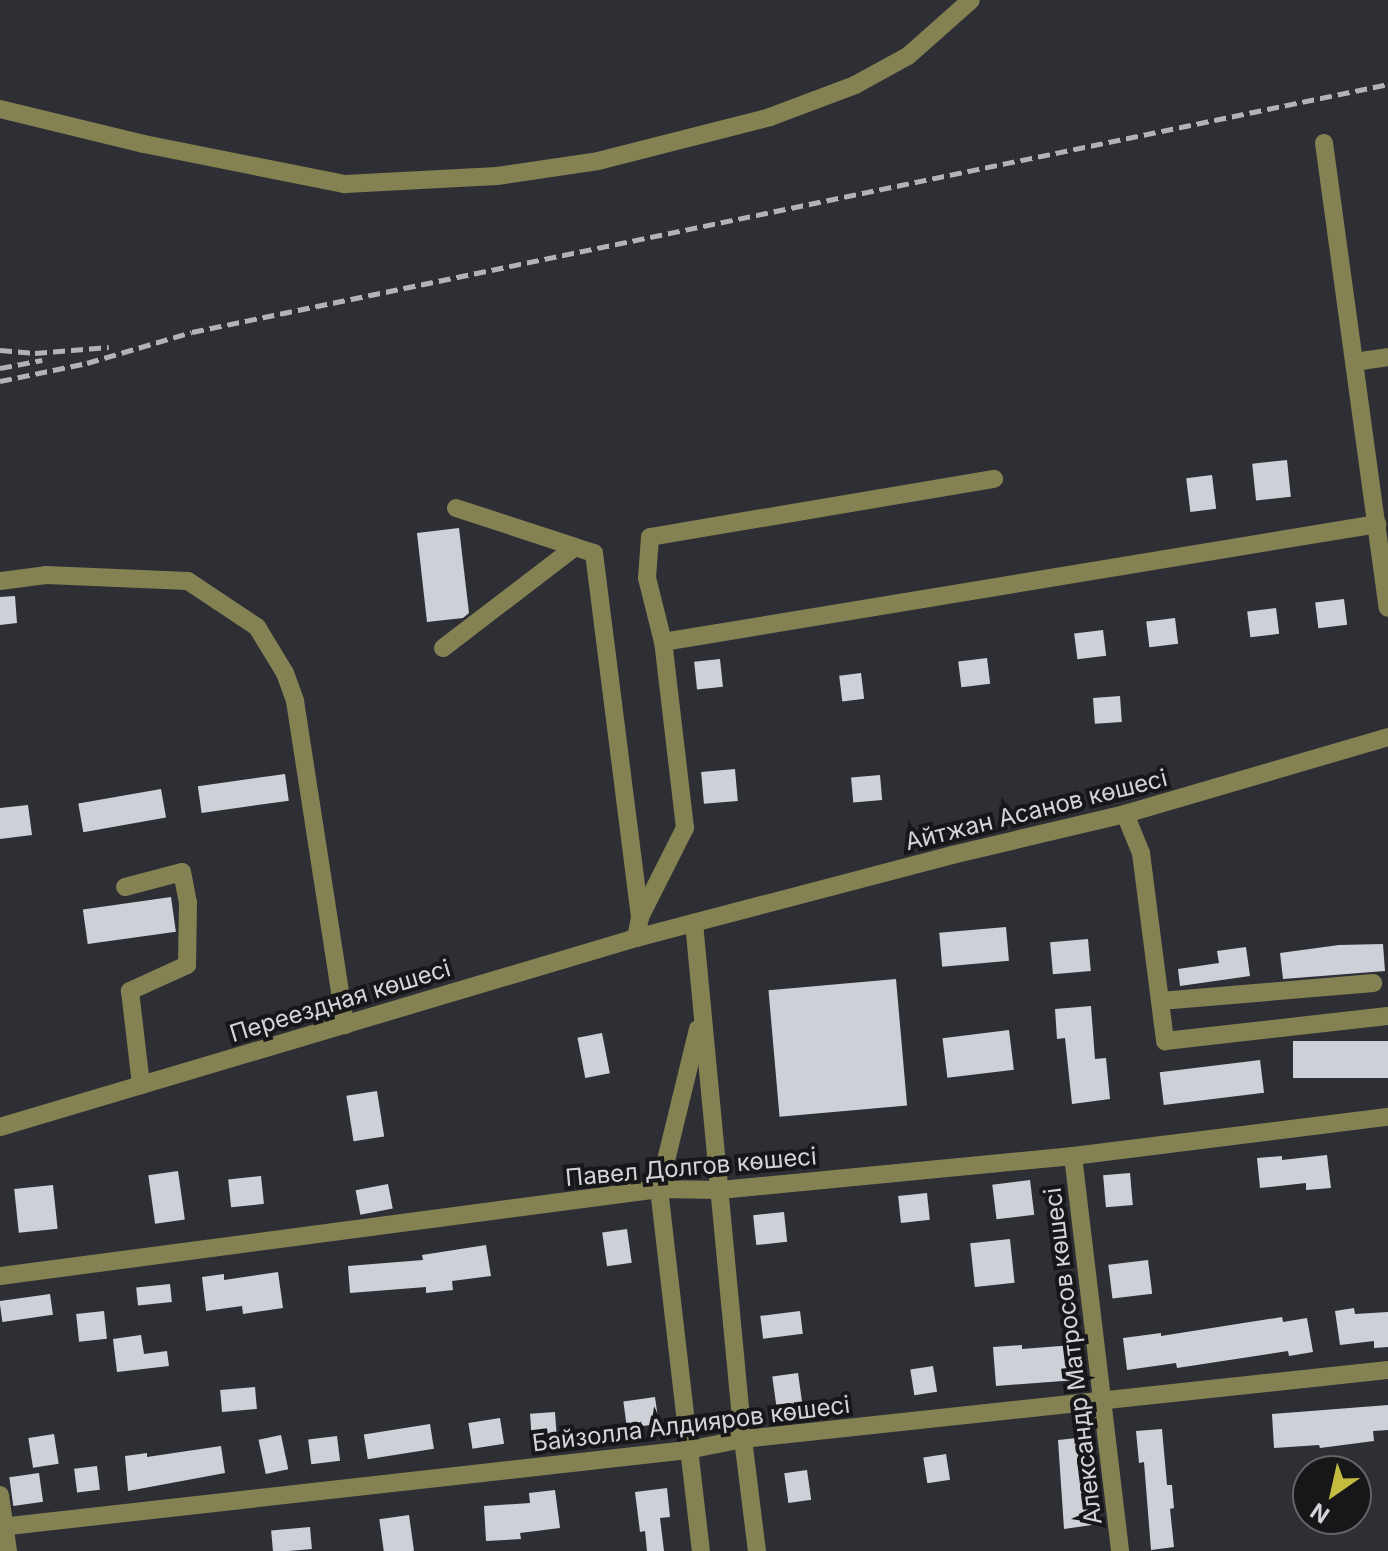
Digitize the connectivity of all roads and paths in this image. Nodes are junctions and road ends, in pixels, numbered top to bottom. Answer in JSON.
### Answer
{"nodes":[{"id":1,"x":971,"y":0,"type":"edge"},
{"id":2,"x":0,"y":109,"type":"edge"},
{"id":3,"x":1324,"y":143,"type":"dead end"},
{"id":4,"x":1388,"y":357,"type":"edge"},
{"id":5,"x":1354,"y":362,"type":"junction"},
{"id":6,"x":994,"y":479,"type":"dead end"},
{"id":7,"x":456,"y":508,"type":"dead end"},
{"id":8,"x":1377,"y":524,"type":"junction"},
{"id":9,"x":575,"y":547,"type":"junction"},
{"id":10,"x":0,"y":581,"type":"edge"},
{"id":11,"x":1388,"y":608,"type":"edge"},
{"id":12,"x":663,"y":642,"type":"junction"},
{"id":13,"x":443,"y":648,"type":"dead end"},
{"id":14,"x":1388,"y":737,"type":"edge"},
{"id":15,"x":1125,"y":814,"type":"junction"},
{"id":16,"x":125,"y":887,"type":"dead end"},
{"id":17,"x":640,"y":917,"type":"junction"},
{"id":18,"x":694,"y":923,"type":"junction"},
{"id":19,"x":636,"y":938,"type":"junction"},
{"id":20,"x":1373,"y":983,"type":"dead end"},
{"id":21,"x":1160,"y":1001,"type":"junction"},
{"id":22,"x":701,"y":1016,"type":"junction"},
{"id":23,"x":1388,"y":1016,"type":"edge"},
{"id":24,"x":345,"y":1025,"type":"junction"},
{"id":25,"x":141,"y":1085,"type":"junction"},
{"id":26,"x":1388,"y":1117,"type":"edge"},
{"id":27,"x":0,"y":1127,"type":"edge"},
{"id":28,"x":1073,"y":1156,"type":"junction"},
{"id":29,"x":659,"y":1189,"type":"junction"},
{"id":30,"x":720,"y":1190,"type":"junction"},
{"id":31,"x":0,"y":1276,"type":"edge"},
{"id":32,"x":1388,"y":1370,"type":"edge"},
{"id":33,"x":1103,"y":1403,"type":"junction"},
{"id":34,"x":743,"y":1439,"type":"junction"},
{"id":35,"x":688,"y":1450,"type":"junction"},
{"id":36,"x":0,"y":1495,"type":"edge"},
{"id":37,"x":2,"y":1527,"type":"edge"},
{"id":38,"x":8,"y":1551,"type":"edge"},
{"id":39,"x":701,"y":1551,"type":"edge"},
{"id":40,"x":757,"y":1551,"type":"edge"},
{"id":41,"x":1120,"y":1551,"type":"edge"}],
"edges":[{"from":1,"to":2,"type":"street"},
{"from":3,"to":5,"type":"street"},
{"from":4,"to":5,"type":"street"},
{"from":5,"to":8,"type":"street"},
{"from":6,"to":12,"type":"street"},
{"from":7,"to":9,"type":"street"},
{"from":8,"to":11,"type":"street"},
{"from":8,"to":12,"type":"street"},
{"from":9,"to":13,"type":"street"},
{"from":9,"to":17,"type":"street"},
{"from":10,"to":24,"type":"street"},
{"from":12,"to":17,"type":"street"},
{"from":14,"to":15,"type":"street","name":"Айтжан Асанов көшесі"},
{"from":15,"to":18,"type":"street","name":"Айтжан Асанов көшесі"},
{"from":15,"to":21,"type":"street"},
{"from":16,"to":25,"type":"street"},
{"from":17,"to":19,"type":"street"},
{"from":18,"to":19,"type":"street","name":"Переездная көшесі"},
{"from":18,"to":22,"type":"street"},
{"from":19,"to":24,"type":"street","name":"Переездная көшесі"},
{"from":20,"to":21,"type":"street"},
{"from":21,"to":23,"type":"street"},
{"from":22,"to":29,"type":"street"},
{"from":22,"to":30,"type":"street"},
{"from":24,"to":25,"type":"street","name":"Переездная көшесі"},
{"from":25,"to":27,"type":"street","name":"Переездная көшесі"},
{"from":26,"to":28,"type":"street","name":"Павел Долгов көшесі"},
{"from":28,"to":30,"type":"street","name":"Павел Долгов көшесі"},
{"from":28,"to":33,"type":"street","name":"Александр Матросов көшесі"},
{"from":29,"to":30,"type":"street","name":"Павел Долгов көшесі"},
{"from":29,"to":31,"type":"street","name":"Павел Долгов көшесі"},
{"from":29,"to":35,"type":"street"},
{"from":30,"to":34,"type":"street"},
{"from":32,"to":33,"type":"street","name":"Байзолла Алдияров көшесі"},
{"from":33,"to":34,"type":"street","name":"Байзолла Алдияров көшесі"},
{"from":33,"to":41,"type":"street","name":"Александр Матросов көшесі"},
{"from":34,"to":35,"type":"street","name":"Байзолла Алдияров көшесі"},
{"from":34,"to":40,"type":"street"},
{"from":35,"to":37,"type":"street","name":"Байзолла Алдияров көшесі"},
{"from":35,"to":39,"type":"street"},
{"from":36,"to":37,"type":"street"},
{"from":37,"to":38,"type":"street"}]}
